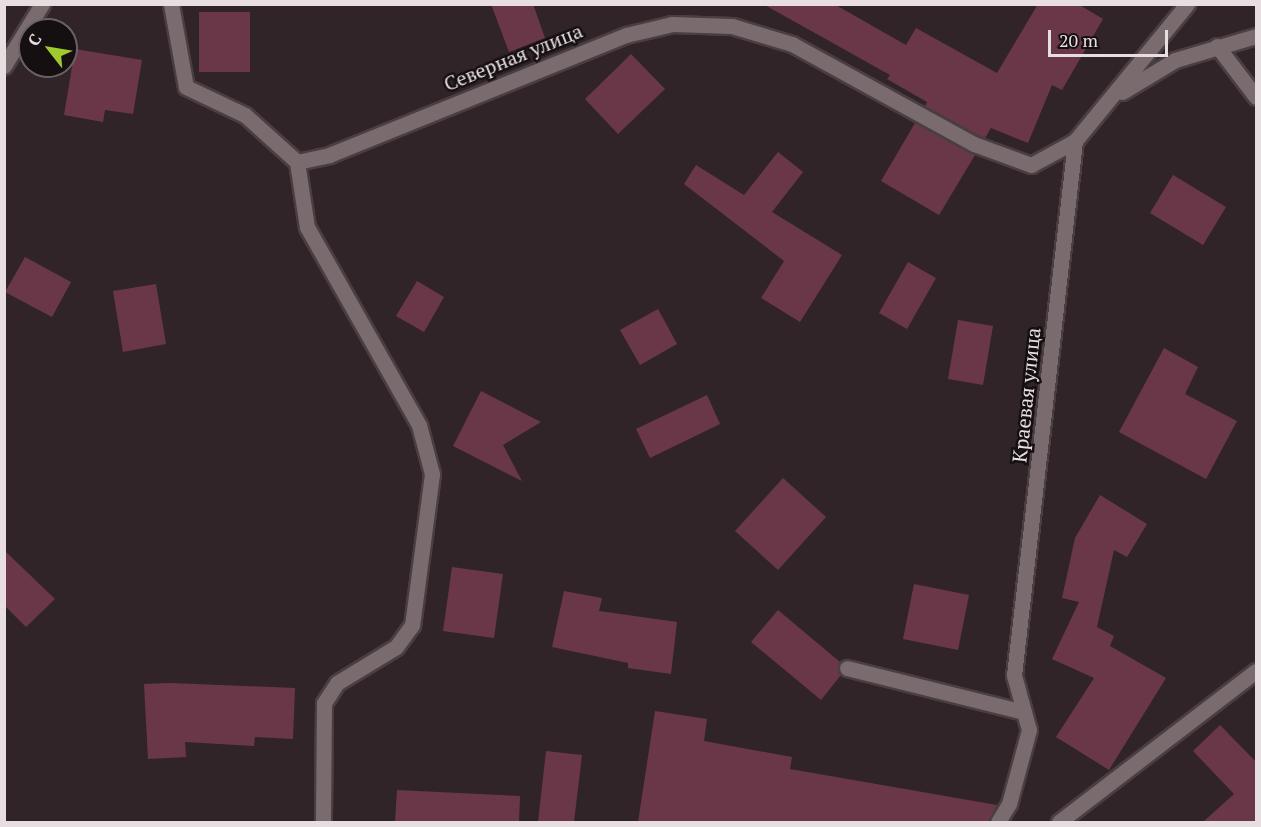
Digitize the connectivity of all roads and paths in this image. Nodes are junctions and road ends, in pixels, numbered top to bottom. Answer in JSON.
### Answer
{"nodes":[{"id":1,"x":42,"y":4,"type":"edge"},
{"id":2,"x":171,"y":4,"type":"edge"},
{"id":3,"x":1187,"y":4,"type":"edge"},
{"id":4,"x":1257,"y":36,"type":"edge"},
{"id":5,"x":1217,"y":46,"type":"junction"},
{"id":6,"x":4,"y":66,"type":"edge"},
{"id":7,"x":1257,"y":97,"type":"edge"},
{"id":8,"x":1112,"y":99,"type":"junction"},
{"id":9,"x":1075,"y":141,"type":"junction"},
{"id":10,"x":297,"y":162,"type":"junction"},
{"id":11,"x":847,"y":668,"type":"dead end"},
{"id":12,"x":1257,"y":671,"type":"edge"},
{"id":13,"x":1024,"y":712,"type":"junction"},
{"id":14,"x":324,"y":822,"type":"edge"},
{"id":15,"x":998,"y":822,"type":"edge"},
{"id":16,"x":1059,"y":822,"type":"edge"}],
"edges":[{"from":1,"to":6,"type":"street"},
{"from":2,"to":10,"type":"street"},
{"from":3,"to":8,"type":"street"},
{"from":4,"to":5,"type":"street"},
{"from":5,"to":7,"type":"street"},
{"from":5,"to":8,"type":"street"},
{"from":8,"to":9,"type":"street"},
{"from":9,"to":10,"type":"street","name":"Северная улица"},
{"from":9,"to":13,"type":"street","name":"Краевая улица"},
{"from":10,"to":14,"type":"street"},
{"from":11,"to":13,"type":"street"},
{"from":12,"to":16,"type":"street"},
{"from":13,"to":15,"type":"street","name":"Краевая улица"}]}
